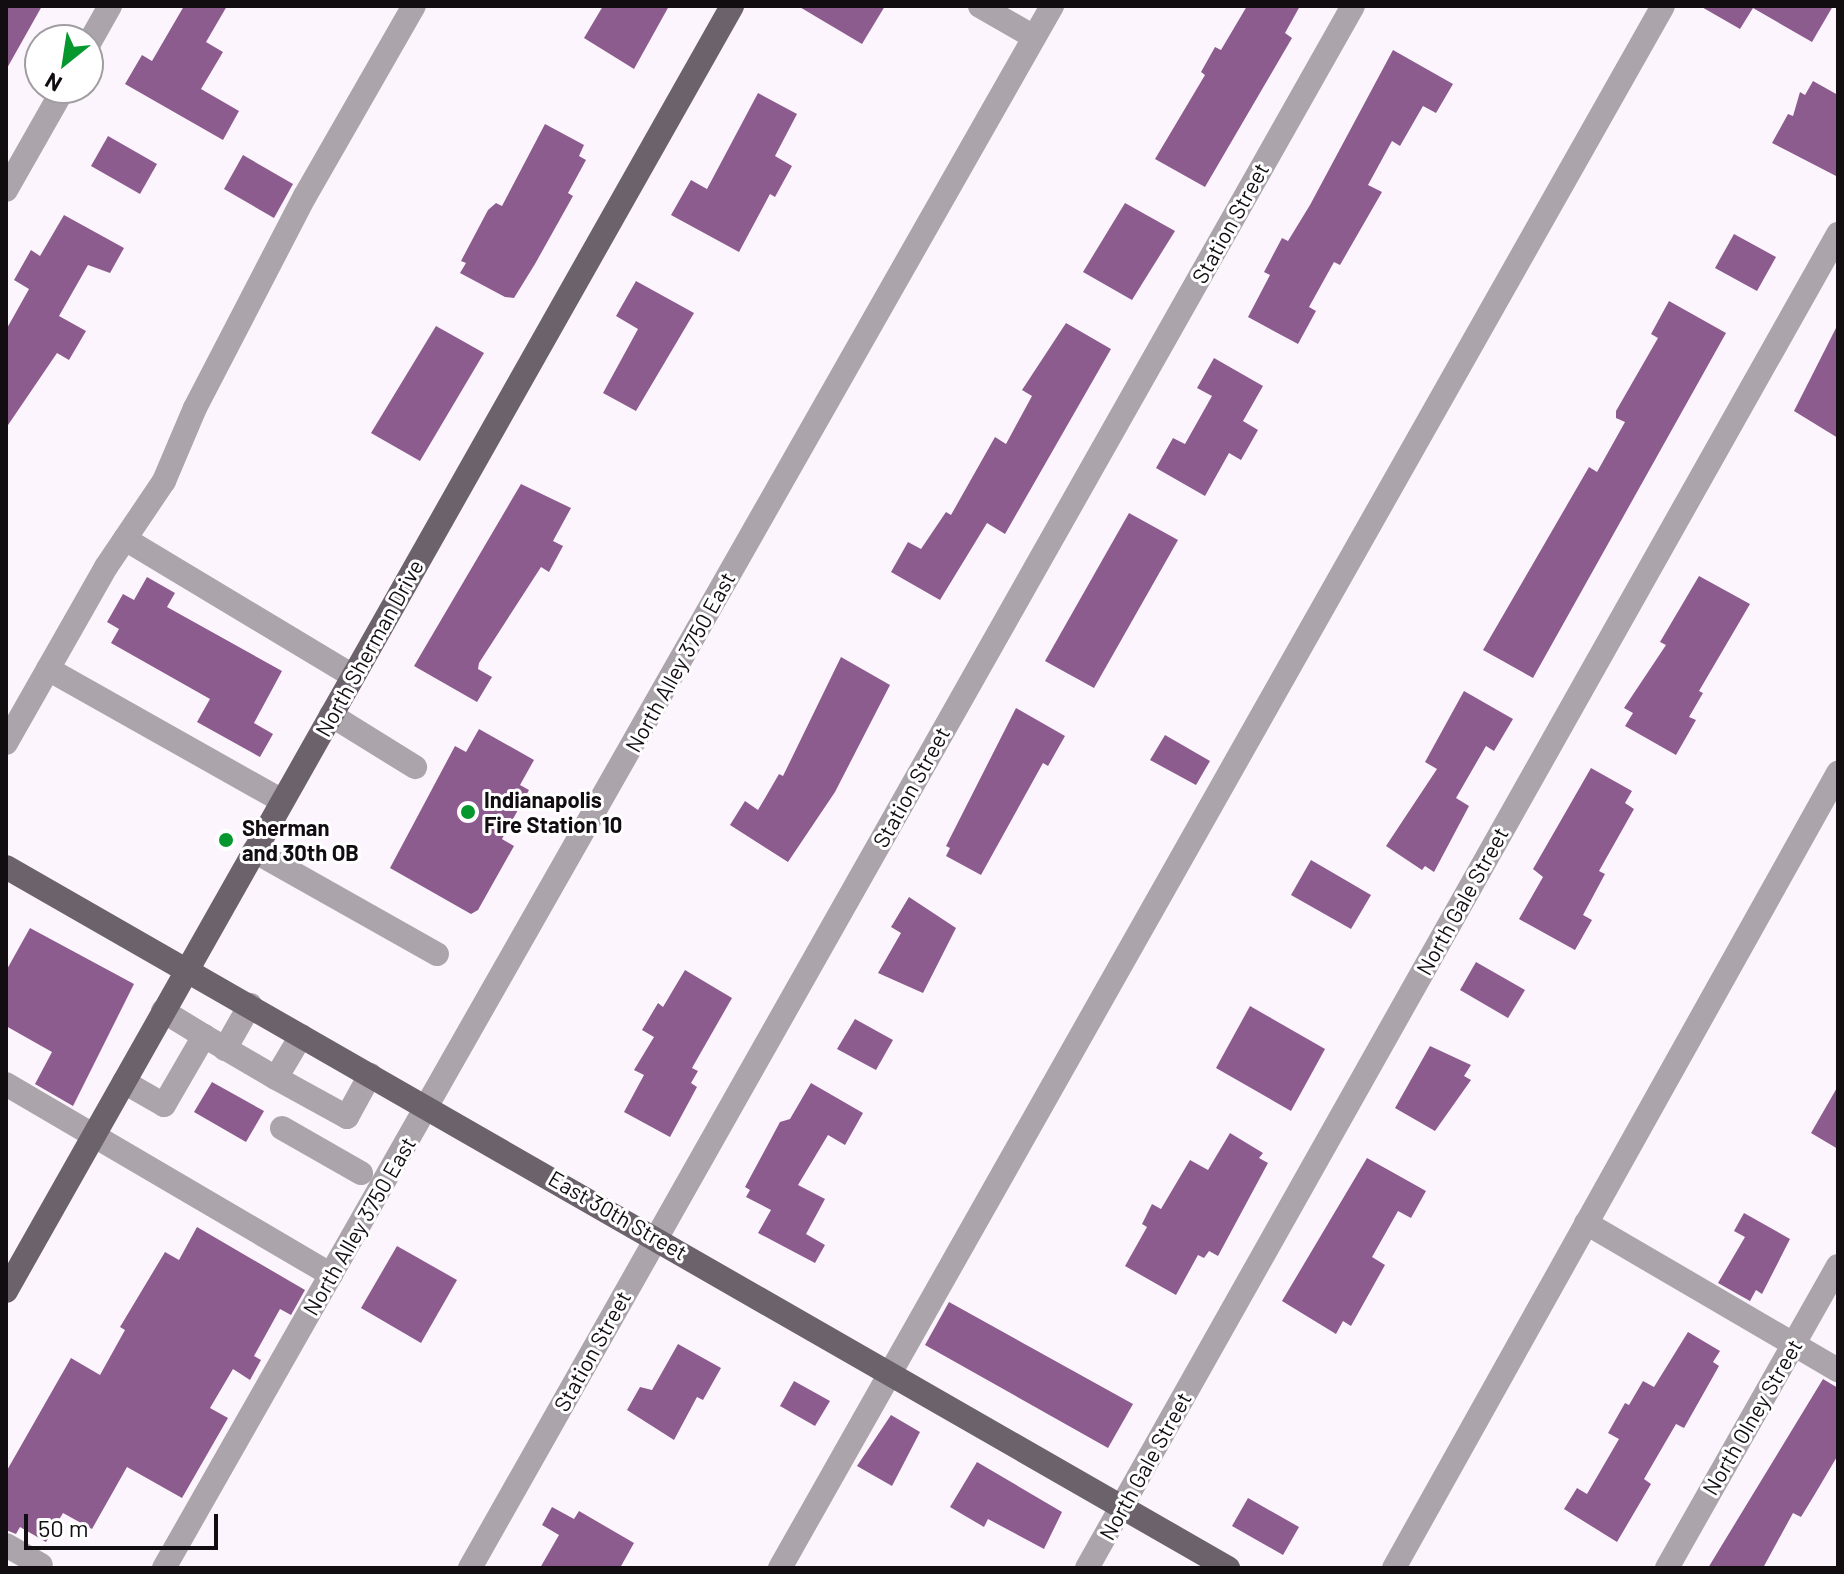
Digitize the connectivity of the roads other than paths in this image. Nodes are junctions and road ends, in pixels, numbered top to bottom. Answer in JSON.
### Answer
{"nodes":[{"id":1,"x":110,"y":6,"type":"edge"},
{"id":2,"x":414,"y":6,"type":"edge"},
{"id":3,"x":732,"y":6,"type":"edge"},
{"id":4,"x":980,"y":6,"type":"edge"},
{"id":5,"x":1052,"y":6,"type":"edge"},
{"id":6,"x":1353,"y":6,"type":"edge"},
{"id":7,"x":1663,"y":6,"type":"edge"},
{"id":8,"x":100,"y":24,"type":"edge"},
{"id":9,"x":1034,"y":37,"type":"junction"},
{"id":10,"x":55,"y":104,"type":"edge"},
{"id":11,"x":6,"y":190,"type":"edge"},
{"id":12,"x":1838,"y":234,"type":"edge"},
{"id":13,"x":125,"y":539,"type":"junction"},
{"id":14,"x":48,"y":669,"type":"junction"},
{"id":15,"x":353,"y":676,"type":"junction"},
{"id":16,"x":331,"y":715,"type":"junction"},
{"id":17,"x":6,"y":743,"type":"edge"},
{"id":18,"x":415,"y":767,"type":"dead end"},
{"id":19,"x":1838,"y":773,"type":"edge"},
{"id":20,"x":282,"y":801,"type":"junction"},
{"id":21,"x":254,"y":851,"type":"junction"},
{"id":22,"x":7,"y":869,"type":"edge"},
{"id":23,"x":437,"y":954,"type":"dead end"},
{"id":24,"x":187,"y":969,"type":"junction"},
{"id":25,"x":250,"y":1005,"type":"junction"},
{"id":26,"x":163,"y":1011,"type":"junction"},
{"id":27,"x":204,"y":1036,"type":"junction"},
{"id":28,"x":301,"y":1036,"type":"junction"},
{"id":29,"x":225,"y":1049,"type":"junction"},
{"id":30,"x":370,"y":1075,"type":"junction"},
{"id":31,"x":276,"y":1078,"type":"junction"},
{"id":32,"x":124,"y":1082,"type":"junction"},
{"id":33,"x":6,"y":1084,"type":"edge"},
{"id":34,"x":427,"y":1106,"type":"junction"},
{"id":35,"x":347,"y":1117,"type":"junction"},
{"id":36,"x":282,"y":1128,"type":"dead end"},
{"id":37,"x":93,"y":1136,"type":"junction"},
{"id":38,"x":326,"y":1153,"type":"junction"},
{"id":39,"x":361,"y":1173,"type":"dead end"},
{"id":40,"x":1586,"y":1223,"type":"junction"},
{"id":41,"x":656,"y":1237,"type":"junction"},
{"id":42,"x":1838,"y":1266,"type":"edge"},
{"id":43,"x":331,"y":1275,"type":"junction"},
{"id":44,"x":8,"y":1284,"type":"edge"},
{"id":45,"x":1794,"y":1344,"type":"junction"},
{"id":46,"x":1838,"y":1370,"type":"edge"},
{"id":47,"x":890,"y":1373,"type":"junction"},
{"id":48,"x":1121,"y":1507,"type":"junction"},
{"id":49,"x":6,"y":1545,"type":"edge"},
{"id":50,"x":41,"y":1565,"type":"dead end"},
{"id":51,"x":164,"y":1568,"type":"edge"},
{"id":52,"x":470,"y":1568,"type":"edge"},
{"id":53,"x":780,"y":1568,"type":"edge"},
{"id":54,"x":1087,"y":1568,"type":"edge"},
{"id":55,"x":1228,"y":1568,"type":"edge"},
{"id":56,"x":1394,"y":1568,"type":"edge"},
{"id":57,"x":1667,"y":1568,"type":"edge"}],
"edges":[{"from":1,"to":8,"type":"street"},
{"from":2,"to":13,"type":"street"},
{"from":3,"to":15,"type":"main road","name":"North Sherman Drive"},
{"from":4,"to":9,"type":"street"},
{"from":5,"to":9,"type":"street","name":"North Alley 3750 East"},
{"from":6,"to":41,"type":"street","name":"Station Street"},
{"from":7,"to":47,"type":"street"},
{"from":9,"to":34,"type":"street","name":"North Alley 3750 East"},
{"from":10,"to":11,"type":"street"},
{"from":12,"to":48,"type":"street","name":"North Gale Street"},
{"from":13,"to":14,"type":"street"},
{"from":13,"to":15,"type":"street"},
{"from":14,"to":17,"type":"street"},
{"from":14,"to":20,"type":"street"},
{"from":15,"to":16,"type":"main road","name":"North Sherman Drive"},
{"from":16,"to":18,"type":"street"},
{"from":16,"to":20,"type":"main road","name":"North Sherman Drive"},
{"from":19,"to":40,"type":"street"},
{"from":20,"to":21,"type":"main road","name":"North Sherman Drive"},
{"from":21,"to":23,"type":"street"},
{"from":21,"to":24,"type":"main road","name":"North Sherman Drive"},
{"from":22,"to":24,"type":"main road","name":"East 30th Street"},
{"from":24,"to":25,"type":"main road","name":"East 30th Street"},
{"from":24,"to":26,"type":"main road","name":"North Sherman Drive"},
{"from":25,"to":28,"type":"main road","name":"East 30th Street"},
{"from":25,"to":29,"type":"street"},
{"from":26,"to":27,"type":"street"},
{"from":26,"to":32,"type":"main road","name":"North Sherman Drive"},
{"from":27,"to":29,"type":"street"},
{"from":27,"to":32,"type":"street"},
{"from":28,"to":30,"type":"main road","name":"East 30th Street"},
{"from":28,"to":31,"type":"street"},
{"from":29,"to":31,"type":"street"},
{"from":30,"to":34,"type":"main road","name":"East 30th Street"},
{"from":30,"to":35,"type":"street"},
{"from":31,"to":35,"type":"street"},
{"from":32,"to":37,"type":"main road","name":"North Sherman Drive"},
{"from":33,"to":37,"type":"street"},
{"from":34,"to":41,"type":"main road","name":"East 30th Street"},
{"from":34,"to":43,"type":"street","name":"North Alley 3750 East"},
{"from":35,"to":38,"type":"street"},
{"from":36,"to":38,"type":"street"},
{"from":37,"to":43,"type":"street"},
{"from":37,"to":44,"type":"main road","name":"North Sherman Drive"},
{"from":38,"to":39,"type":"street"},
{"from":40,"to":45,"type":"street"},
{"from":40,"to":56,"type":"street"},
{"from":41,"to":47,"type":"main road","name":"East 30th Street"},
{"from":41,"to":52,"type":"street","name":"Station Street"},
{"from":42,"to":45,"type":"street","name":"North Olney Street"},
{"from":43,"to":51,"type":"street","name":"North Alley 3750 East"},
{"from":45,"to":46,"type":"street"},
{"from":45,"to":57,"type":"street","name":"North Olney Street"},
{"from":47,"to":48,"type":"main road","name":"East 30th Street"},
{"from":47,"to":53,"type":"street"},
{"from":48,"to":54,"type":"street","name":"North Gale Street"},
{"from":48,"to":55,"type":"main road","name":"East 30th Street"},
{"from":49,"to":50,"type":"street"}]}
